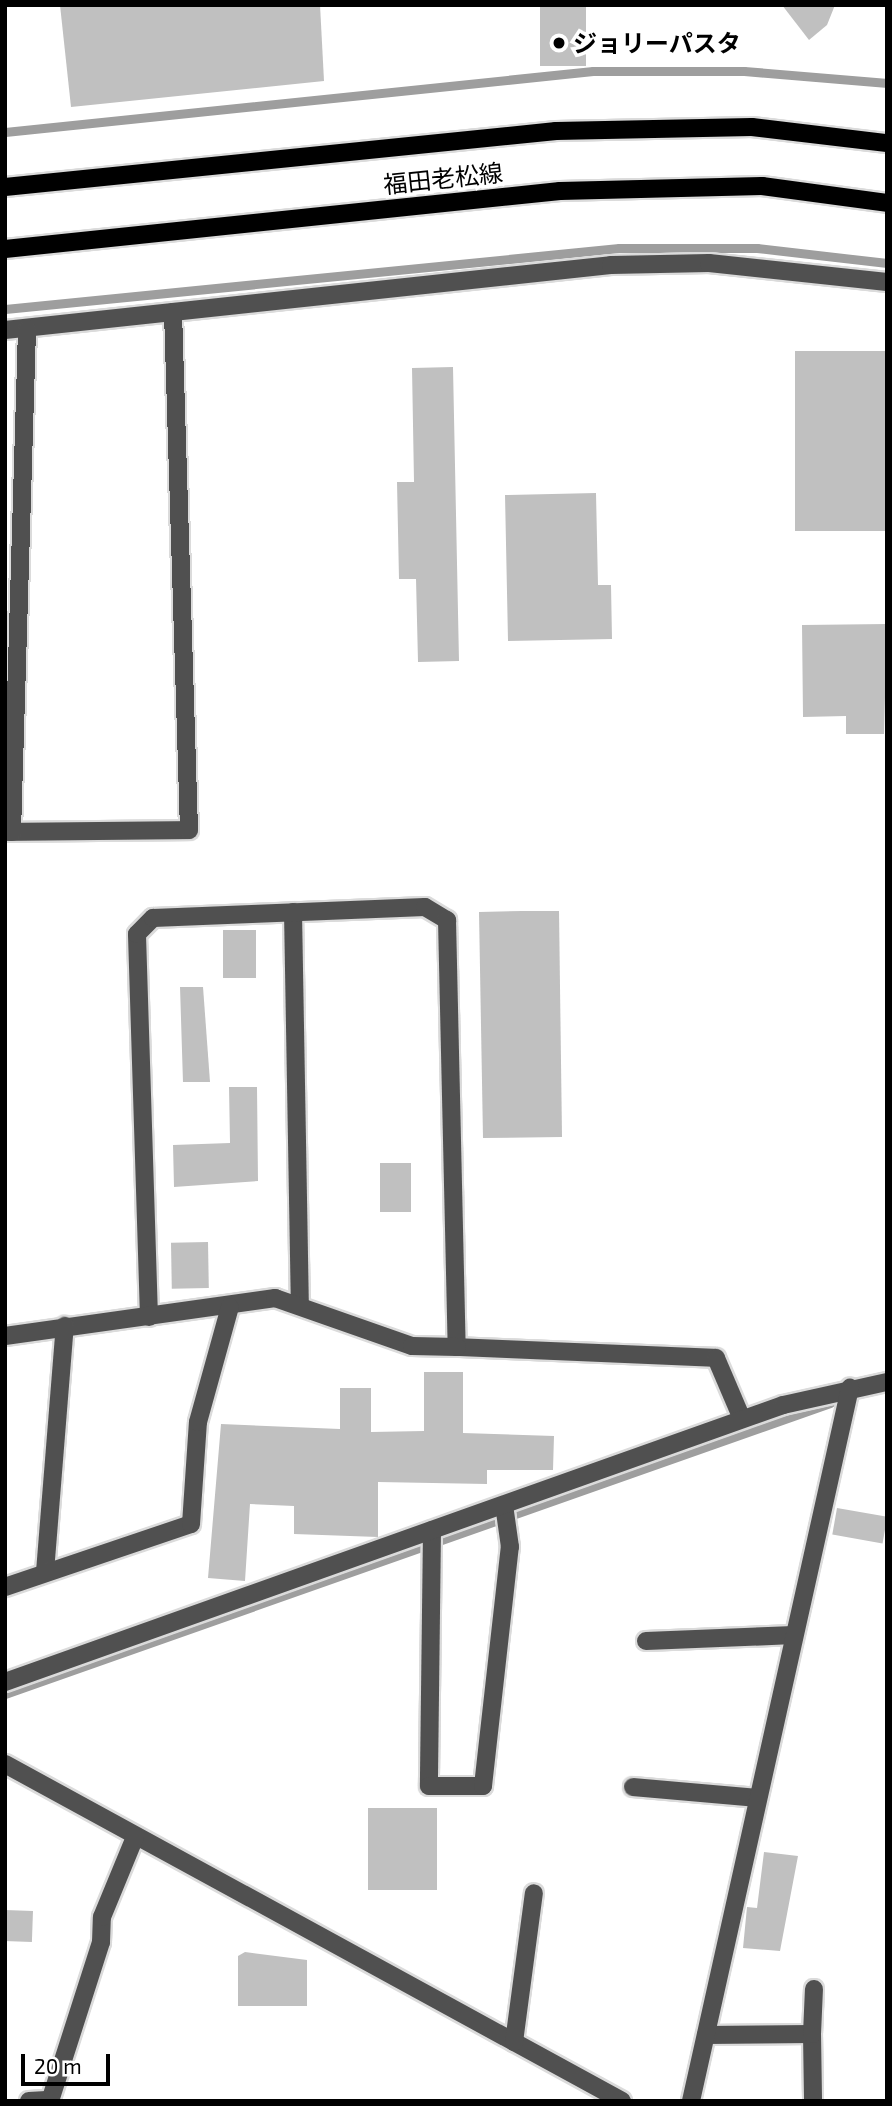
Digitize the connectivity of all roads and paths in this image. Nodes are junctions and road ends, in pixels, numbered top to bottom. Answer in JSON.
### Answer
{"nodes":[{"id":1,"x":887,"y":143,"type":"edge"},
{"id":2,"x":5,"y":187,"type":"edge"},
{"id":3,"x":887,"y":203,"type":"edge"},
{"id":4,"x":5,"y":248,"type":"edge"},
{"id":5,"x":887,"y":282,"type":"edge"},
{"id":6,"x":173,"y":312,"type":"junction"},
{"id":7,"x":27,"y":329,"type":"junction"},
{"id":8,"x":5,"y":330,"type":"edge"},
{"id":9,"x":24,"y":409,"type":"junction"},
{"id":10,"x":5,"y":412,"type":"edge"},
{"id":11,"x":8,"y":832,"type":"edge"},
{"id":12,"x":293,"y":912,"type":"junction"},
{"id":13,"x":300,"y":1305,"type":"junction"},
{"id":14,"x":230,"y":1307,"type":"junction"},
{"id":15,"x":149,"y":1317,"type":"junction"},
{"id":16,"x":65,"y":1326,"type":"junction"},
{"id":17,"x":5,"y":1336,"type":"edge"},
{"id":18,"x":457,"y":1347,"type":"junction"},
{"id":19,"x":887,"y":1382,"type":"edge"},
{"id":20,"x":850,"y":1388,"type":"junction"},
{"id":21,"x":742,"y":1419,"type":"junction"},
{"id":22,"x":506,"y":1513,"type":"junction"},
{"id":23,"x":432,"y":1539,"type":"junction"},
{"id":24,"x":45,"y":1572,"type":"junction"},
{"id":25,"x":5,"y":1587,"type":"edge"},
{"id":26,"x":794,"y":1635,"type":"junction"},
{"id":27,"x":646,"y":1641,"type":"dead end"},
{"id":28,"x":5,"y":1682,"type":"edge"},
{"id":29,"x":5,"y":1764,"type":"edge"},
{"id":30,"x":633,"y":1787,"type":"dead end"},
{"id":31,"x":758,"y":1798,"type":"junction"},
{"id":32,"x":135,"y":1837,"type":"junction"},
{"id":33,"x":534,"y":1893,"type":"dead end"},
{"id":34,"x":814,"y":1989,"type":"dead end"},
{"id":35,"x":812,"y":2034,"type":"junction"},
{"id":36,"x":706,"y":2035,"type":"junction"},
{"id":37,"x":514,"y":2042,"type":"junction"},
{"id":38,"x":50,"y":2100,"type":"edge"},
{"id":39,"x":29,"y":2101,"type":"edge"},
{"id":40,"x":622,"y":2101,"type":"edge"},
{"id":41,"x":691,"y":2101,"type":"edge"},
{"id":42,"x":813,"y":2101,"type":"edge"}],
"edges":[{"from":1,"to":2,"type":"main road","name":"福田老松線"},
{"from":3,"to":4,"type":"main road","name":"福田老松線"},
{"from":5,"to":6,"type":"street"},
{"from":6,"to":7,"type":"street"},
{"from":6,"to":11,"type":"street"},
{"from":7,"to":8,"type":"street"},
{"from":7,"to":9,"type":"street"},
{"from":9,"to":10,"type":"street"},
{"from":9,"to":11,"type":"street"},
{"from":12,"to":13,"type":"street"},
{"from":12,"to":15,"type":"street"},
{"from":12,"to":18,"type":"street"},
{"from":13,"to":14,"type":"street"},
{"from":13,"to":18,"type":"street"},
{"from":14,"to":15,"type":"street"},
{"from":14,"to":24,"type":"street"},
{"from":15,"to":16,"type":"street"},
{"from":16,"to":17,"type":"street"},
{"from":16,"to":24,"type":"street"},
{"from":18,"to":21,"type":"street"},
{"from":19,"to":20,"type":"street"},
{"from":20,"to":21,"type":"street"},
{"from":20,"to":26,"type":"street"},
{"from":21,"to":22,"type":"street"},
{"from":22,"to":23,"type":"street"},
{"from":22,"to":23,"type":"street"},
{"from":23,"to":28,"type":"street"},
{"from":24,"to":25,"type":"street"},
{"from":26,"to":27,"type":"street"},
{"from":26,"to":31,"type":"street"},
{"from":29,"to":32,"type":"street"},
{"from":30,"to":31,"type":"street"},
{"from":31,"to":36,"type":"street"},
{"from":32,"to":37,"type":"street"},
{"from":32,"to":38,"type":"street"},
{"from":33,"to":37,"type":"street"},
{"from":34,"to":35,"type":"street"},
{"from":35,"to":36,"type":"street"},
{"from":35,"to":42,"type":"street"},
{"from":36,"to":41,"type":"street"},
{"from":37,"to":40,"type":"street"},
{"from":38,"to":39,"type":"street"}]}
